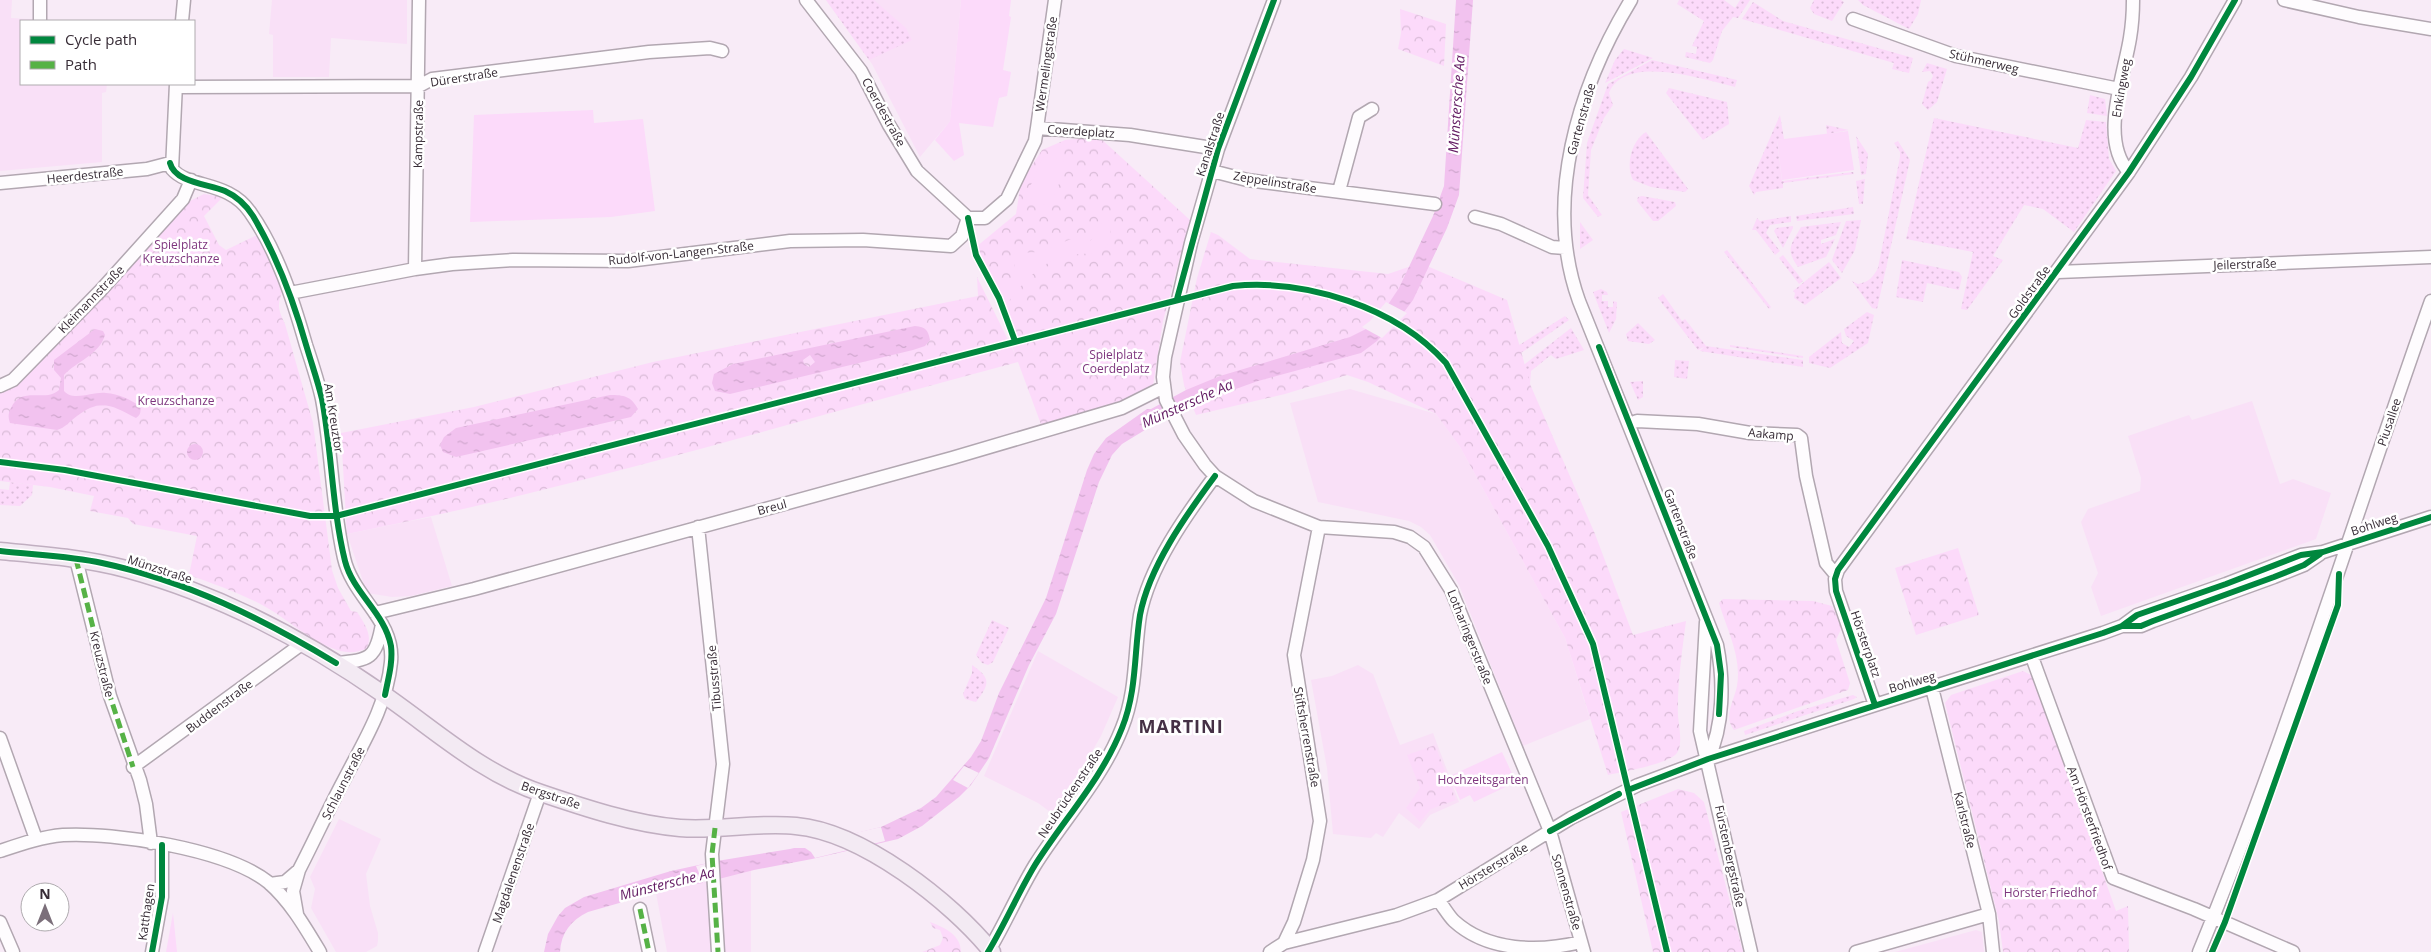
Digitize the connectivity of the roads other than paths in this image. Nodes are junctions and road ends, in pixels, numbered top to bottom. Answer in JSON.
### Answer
{"nodes":[{"id":1,"x":40,"y":0,"type":"edge"},
{"id":2,"x":184,"y":0,"type":"edge"},
{"id":3,"x":419,"y":0,"type":"edge"},
{"id":4,"x":806,"y":0,"type":"edge"},
{"id":5,"x":1054,"y":0,"type":"edge"},
{"id":6,"x":1274,"y":0,"type":"edge"},
{"id":7,"x":1631,"y":0,"type":"edge"},
{"id":8,"x":2133,"y":0,"type":"edge"},
{"id":9,"x":2235,"y":0,"type":"edge"},
{"id":10,"x":2284,"y":0,"type":"edge"},
{"id":11,"x":1853,"y":19,"type":"dead end"},
{"id":12,"x":40,"y":20,"type":"edge"},
{"id":13,"x":182,"y":20,"type":"edge"},
{"id":14,"x":2431,"y":29,"type":"edge"},
{"id":15,"x":722,"y":51,"type":"dead end"},
{"id":16,"x":176,"y":86,"type":"edge"},
{"id":17,"x":419,"y":86,"type":"junction"},
{"id":18,"x":2119,"y":89,"type":"junction"},
{"id":19,"x":1372,"y":109,"type":"dead end"},
{"id":20,"x":1038,"y":128,"type":"junction"},
{"id":21,"x":1218,"y":149,"type":"junction"},
{"id":22,"x":170,"y":163,"type":"junction"},
{"id":23,"x":1212,"y":171,"type":"junction"},
{"id":24,"x":2129,"y":172,"type":"junction"},
{"id":25,"x":191,"y":180,"type":"junction"},
{"id":26,"x":0,"y":183,"type":"edge"},
{"id":27,"x":1339,"y":191,"type":"junction"},
{"id":28,"x":1435,"y":204,"type":"dead end"},
{"id":29,"x":1474,"y":217,"type":"dead end"},
{"id":30,"x":968,"y":218,"type":"junction"},
{"id":31,"x":1565,"y":248,"type":"junction"},
{"id":32,"x":2431,"y":257,"type":"edge"},
{"id":33,"x":415,"y":268,"type":"junction"},
{"id":34,"x":2058,"y":272,"type":"junction"},
{"id":35,"x":290,"y":293,"type":"junction"},
{"id":36,"x":2431,"y":301,"type":"edge"},
{"id":37,"x":0,"y":386,"type":"edge"},
{"id":38,"x":1165,"y":394,"type":"junction"},
{"id":39,"x":1629,"y":424,"type":"junction"},
{"id":40,"x":1215,"y":476,"type":"junction"},
{"id":41,"x":2431,"y":517,"type":"edge"},
{"id":42,"x":698,"y":527,"type":"junction"},
{"id":43,"x":1319,"y":528,"type":"junction"},
{"id":44,"x":2348,"y":544,"type":"junction"},
{"id":45,"x":0,"y":551,"type":"edge"},
{"id":46,"x":76,"y":559,"type":"junction"},
{"id":47,"x":1836,"y":575,"type":"junction"},
{"id":48,"x":375,"y":613,"type":"junction"},
{"id":49,"x":1706,"y":620,"type":"junction"},
{"id":50,"x":382,"y":624,"type":"junction"},
{"id":51,"x":302,"y":643,"type":"junction"},
{"id":52,"x":2032,"y":657,"type":"junction"},
{"id":53,"x":336,"y":663,"type":"junction"},
{"id":54,"x":1932,"y":688,"type":"junction"},
{"id":55,"x":385,"y":695,"type":"junction"},
{"id":56,"x":1875,"y":705,"type":"junction"},
{"id":57,"x":0,"y":738,"type":"edge"},
{"id":58,"x":1708,"y":759,"type":"junction"},
{"id":59,"x":133,"y":767,"type":"junction"},
{"id":60,"x":540,"y":793,"type":"junction"},
{"id":61,"x":714,"y":828,"type":"junction"},
{"id":62,"x":1550,"y":831,"type":"junction"},
{"id":63,"x":36,"y":839,"type":"junction"},
{"id":64,"x":157,"y":844,"type":"junction"},
{"id":65,"x":0,"y":851,"type":"edge"},
{"id":66,"x":299,"y":870,"type":"junction"},
{"id":67,"x":270,"y":884,"type":"junction"},
{"id":68,"x":1438,"y":900,"type":"junction"},
{"id":69,"x":640,"y":909,"type":"dead end"},
{"id":70,"x":297,"y":914,"type":"junction"},
{"id":71,"x":1989,"y":914,"type":"junction"},
{"id":72,"x":2214,"y":917,"type":"junction"},
{"id":73,"x":0,"y":922,"type":"edge"},
{"id":74,"x":1284,"y":943,"type":"junction"},
{"id":75,"x":1582,"y":947,"type":"edge"},
{"id":76,"x":990,"y":951,"type":"edge"},
{"id":77,"x":13,"y":952,"type":"edge"},
{"id":78,"x":152,"y":952,"type":"edge"},
{"id":79,"x":320,"y":952,"type":"edge"},
{"id":80,"x":485,"y":952,"type":"edge"},
{"id":81,"x":649,"y":952,"type":"edge"},
{"id":82,"x":718,"y":952,"type":"edge"},
{"id":83,"x":1270,"y":952,"type":"edge"},
{"id":84,"x":1751,"y":952,"type":"edge"},
{"id":85,"x":1856,"y":952,"type":"edge"},
{"id":86,"x":1993,"y":952,"type":"edge"},
{"id":87,"x":2199,"y":952,"type":"edge"},
{"id":88,"x":2294,"y":952,"type":"edge"}],
"edges":[{"from":1,"to":12,"type":"street"},
{"from":2,"to":13,"type":"street"},
{"from":3,"to":17,"type":"street","name":"Kampstraße"},
{"from":4,"to":30,"type":"street","name":"Coerdestraße"},
{"from":5,"to":20,"type":"street","name":"Wermelingstraße"},
{"from":6,"to":21,"type":"street","name":"Kanalstraße"},
{"from":7,"to":31,"type":"street","name":"Gartenstraße"},
{"from":8,"to":18,"type":"street","name":"Enkingweg"},
{"from":9,"to":24,"type":"street","name":"Goldstraße"},
{"from":10,"to":14,"type":"street"},
{"from":11,"to":18,"type":"street","name":"Stühmerweg"},
{"from":15,"to":17,"type":"street","name":"Dürerstraße"},
{"from":16,"to":17,"type":"street","name":"Dürerstraße"},
{"from":16,"to":22,"type":"street"},
{"from":17,"to":33,"type":"street","name":"Kampstraße"},
{"from":18,"to":24,"type":"street","name":"Enkingweg"},
{"from":19,"to":27,"type":"street"},
{"from":20,"to":21,"type":"street","name":"Coerdeplatz"},
{"from":20,"to":30,"type":"street","name":"Coerdeplatz"},
{"from":21,"to":23,"type":"street","name":"Kanalstraße"},
{"from":22,"to":25,"type":"street","name":"Am Kreuztor"},
{"from":22,"to":26,"type":"street","name":"Heerdestraße"},
{"from":23,"to":27,"type":"street","name":"Zeppelinstraße"},
{"from":23,"to":38,"type":"street","name":"Kanalstraße"},
{"from":24,"to":34,"type":"street","name":"Goldstraße"},
{"from":25,"to":35,"type":"street","name":"Am Kreuztor"},
{"from":25,"to":37,"type":"street","name":"Kleimannstraße"},
{"from":27,"to":28,"type":"street","name":"Zeppelinstraße"},
{"from":29,"to":31,"type":"street"},
{"from":30,"to":33,"type":"street","name":"Rudolf-von-Langen-Straße"},
{"from":31,"to":39,"type":"street","name":"Gartenstraße"},
{"from":32,"to":34,"type":"street","name":"Jeilerstraße"},
{"from":33,"to":35,"type":"street","name":"Rudolf-von-Langen-Straße"},
{"from":34,"to":47,"type":"street","name":"Goldstraße"},
{"from":35,"to":48,"type":"street","name":"Am Kreuztor"},
{"from":36,"to":44,"type":"street","name":"Piusallee"},
{"from":38,"to":40,"type":"street"},
{"from":38,"to":42,"type":"street","name":"Breul"},
{"from":39,"to":47,"type":"street","name":"Aakamp"},
{"from":39,"to":49,"type":"street","name":"Gartenstraße"},
{"from":40,"to":43,"type":"street","name":"Lotharingerstraße"},
{"from":40,"to":76,"type":"street","name":"Neubrückenstraße"},
{"from":41,"to":44,"type":"street","name":"Bohlweg"},
{"from":42,"to":48,"type":"street","name":"Breul"},
{"from":42,"to":61,"type":"street","name":"Tibusstraße"},
{"from":43,"to":62,"type":"street","name":"Lotharingerstraße"},
{"from":43,"to":74,"type":"street","name":"Stiftsherrenstraße"},
{"from":44,"to":52,"type":"street","name":"Bohlweg"},
{"from":44,"to":72,"type":"street","name":"Piusallee"},
{"from":45,"to":46,"type":"main road","name":"Münzstraße"},
{"from":46,"to":51,"type":"main road","name":"Münzstraße"},
{"from":46,"to":59,"type":"street","name":"Kreuzstraße"},
{"from":47,"to":56,"type":"street","name":"Hörsterplatz"},
{"from":48,"to":50,"type":"street","name":"Am Kreuztor"},
{"from":49,"to":58,"type":"street","name":"Gartenstraße"},
{"from":49,"to":58,"type":"street","name":"Gartenstraße"},
{"from":50,"to":53,"type":"street"},
{"from":50,"to":55,"type":"street","name":"Am Kreuztor"},
{"from":51,"to":53,"type":"main road","name":"Bergstraße"},
{"from":51,"to":59,"type":"street","name":"Buddenstraße"},
{"from":52,"to":54,"type":"street","name":"Bohlweg"},
{"from":52,"to":72,"type":"street","name":"Am Hörsterfriedhof"},
{"from":53,"to":55,"type":"main road","name":"Bergstraße"},
{"from":54,"to":56,"type":"street","name":"Bohlweg"},
{"from":54,"to":71,"type":"street","name":"Karlstraße"},
{"from":55,"to":60,"type":"main road","name":"Bergstraße"},
{"from":55,"to":66,"type":"street","name":"Schlaunstraße"},
{"from":56,"to":58,"type":"street","name":"Bohlweg"},
{"from":57,"to":63,"type":"street"},
{"from":58,"to":62,"type":"street","name":"Hörsterstraße"},
{"from":58,"to":84,"type":"street","name":"Fürstenbergstraße"},
{"from":59,"to":64,"type":"street","name":"Kreuzstraße"},
{"from":60,"to":61,"type":"main road","name":"Bergstraße"},
{"from":60,"to":80,"type":"street","name":"Magdalenenstraße"},
{"from":61,"to":76,"type":"main road","name":"Bergstraße"},
{"from":61,"to":82,"type":"street"},
{"from":62,"to":68,"type":"street","name":"Hörsterstraße"},
{"from":62,"to":75,"type":"street","name":"Sonnenstraße"},
{"from":63,"to":64,"type":"street"},
{"from":63,"to":65,"type":"street"},
{"from":64,"to":67,"type":"street"},
{"from":64,"to":78,"type":"street","name":"Katthagen"},
{"from":66,"to":67,"type":"street"},
{"from":66,"to":70,"type":"street","name":"Schlaunstraße"},
{"from":67,"to":70,"type":"street"},
{"from":68,"to":74,"type":"street","name":"Hörsterstraße"},
{"from":68,"to":75,"type":"street"},
{"from":69,"to":81,"type":"street"},
{"from":70,"to":79,"type":"street"},
{"from":71,"to":85,"type":"street"},
{"from":71,"to":86,"type":"street","name":"Karlstraße"},
{"from":72,"to":87,"type":"street","name":"Piusallee"},
{"from":72,"to":88,"type":"street","name":"Am Hörsterfriedhof"},
{"from":73,"to":77,"type":"street"},
{"from":74,"to":83,"type":"street","name":"Hörsterstraße"}]}
